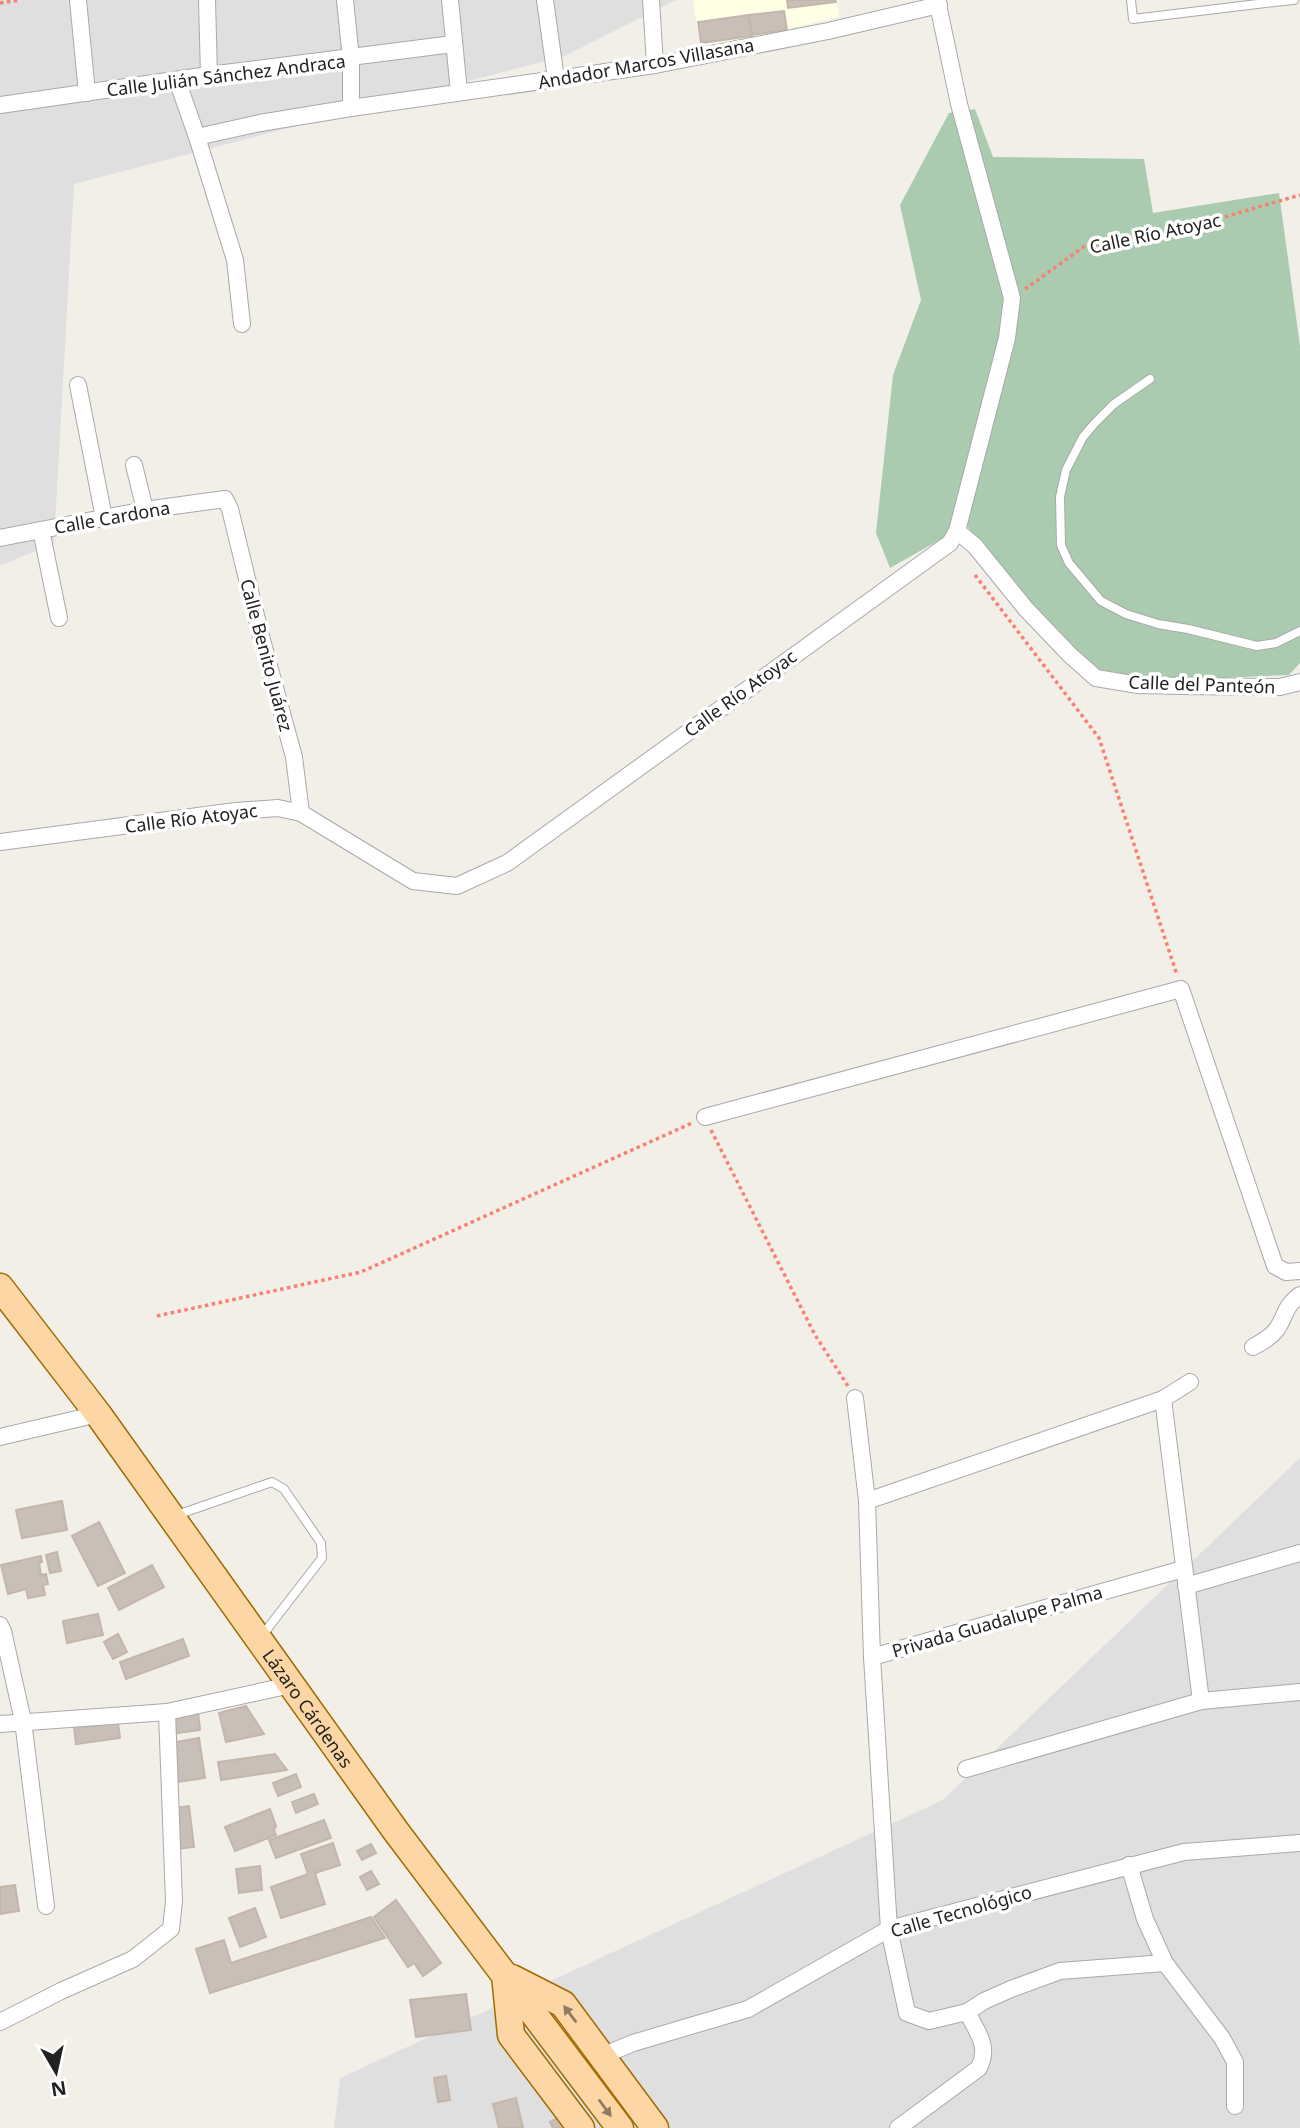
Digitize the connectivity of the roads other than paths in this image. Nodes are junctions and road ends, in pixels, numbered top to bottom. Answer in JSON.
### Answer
{"nodes":[{"id":1,"x":78,"y":0,"type":"edge"},
{"id":2,"x":207,"y":0,"type":"edge"},
{"id":3,"x":345,"y":0,"type":"edge"},
{"id":4,"x":450,"y":0,"type":"edge"},
{"id":5,"x":545,"y":0,"type":"edge"},
{"id":6,"x":651,"y":0,"type":"edge"},
{"id":7,"x":1131,"y":0,"type":"edge"},
{"id":8,"x":1294,"y":0,"type":"edge"},
{"id":9,"x":1274,"y":1,"type":"edge"},
{"id":10,"x":938,"y":3,"type":"edge"},
{"id":11,"x":453,"y":44,"type":"junction"},
{"id":12,"x":351,"y":59,"type":"junction"},
{"id":13,"x":655,"y":65,"type":"junction"},
{"id":14,"x":209,"y":75,"type":"junction"},
{"id":15,"x":177,"y":79,"type":"junction"},
{"id":16,"x":556,"y":79,"type":"junction"},
{"id":17,"x":459,"y":92,"type":"junction"},
{"id":18,"x":87,"y":93,"type":"junction"},
{"id":19,"x":0,"y":105,"type":"edge"},
{"id":20,"x":351,"y":108,"type":"junction"},
{"id":21,"x":197,"y":137,"type":"junction"},
{"id":22,"x":242,"y":324,"type":"dead end"},
{"id":23,"x":1150,"y":379,"type":"dead end"},
{"id":24,"x":78,"y":385,"type":"dead end"},
{"id":25,"x":134,"y":465,"type":"dead end"},
{"id":26,"x":225,"y":499,"type":"joint"},
{"id":27,"x":145,"y":510,"type":"junction"},
{"id":28,"x":104,"y":518,"type":"junction"},
{"id":29,"x":41,"y":530,"type":"junction"},
{"id":30,"x":957,"y":531,"type":"junction"},
{"id":31,"x":0,"y":538,"type":"edge"},
{"id":32,"x":59,"y":618,"type":"dead end"},
{"id":33,"x":1300,"y":631,"type":"edge"},
{"id":34,"x":1300,"y":682,"type":"edge"},
{"id":35,"x":301,"y":813,"type":"junction"},
{"id":36,"x":0,"y":842,"type":"edge"},
{"id":37,"x":705,"y":1117,"type":"road end"},
{"id":38,"x":1300,"y":1271,"type":"edge"},
{"id":39,"x":0,"y":1287,"type":"edge"},
{"id":40,"x":1300,"y":1295,"type":"edge"},
{"id":41,"x":1253,"y":1347,"type":"dead end"},
{"id":42,"x":1190,"y":1382,"type":"dead end"},
{"id":43,"x":855,"y":1398,"type":"road end"},
{"id":44,"x":1163,"y":1399,"type":"junction"},
{"id":45,"x":98,"y":1414,"type":"junction"},
{"id":46,"x":0,"y":1437,"type":"edge"},
{"id":47,"x":867,"y":1501,"type":"junction"},
{"id":48,"x":172,"y":1517,"type":"junction"},
{"id":49,"x":1300,"y":1553,"type":"edge"},
{"id":50,"x":1183,"y":1569,"type":"junction"},
{"id":51,"x":1186,"y":1586,"type":"junction"},
{"id":52,"x":0,"y":1625,"type":"edge"},
{"id":53,"x":259,"y":1639,"type":"junction"},
{"id":54,"x":872,"y":1657,"type":"junction"},
{"id":55,"x":291,"y":1685,"type":"junction"},
{"id":56,"x":1300,"y":1692,"type":"edge"},
{"id":57,"x":1201,"y":1701,"type":"junction"},
{"id":58,"x":167,"y":1712,"type":"junction"},
{"id":59,"x":23,"y":1721,"type":"junction"},
{"id":60,"x":0,"y":1724,"type":"edge"},
{"id":61,"x":966,"y":1769,"type":"dead end"},
{"id":62,"x":1300,"y":1843,"type":"edge"},
{"id":63,"x":1129,"y":1865,"type":"junction"},
{"id":64,"x":46,"y":1906,"type":"dead end"},
{"id":65,"x":889,"y":1929,"type":"junction"},
{"id":66,"x":1165,"y":1963,"type":"junction"},
{"id":67,"x":505,"y":1975,"type":"junction"},
{"id":68,"x":967,"y":2012,"type":"junction"},
{"id":69,"x":0,"y":2022,"type":"edge"},
{"id":70,"x":602,"y":2056,"type":"junction"},
{"id":71,"x":1235,"y":2106,"type":"dead end"},
{"id":72,"x":581,"y":2128,"type":"edge"},
{"id":73,"x":620,"y":2128,"type":"edge"},
{"id":74,"x":655,"y":2128,"type":"edge"},
{"id":75,"x":898,"y":2128,"type":"edge"}],
"edges":[{"from":1,"to":18,"type":"street"},
{"from":2,"to":14,"type":"street"},
{"from":3,"to":12,"type":"street"},
{"from":4,"to":11,"type":"street"},
{"from":5,"to":16,"type":"street"},
{"from":6,"to":13,"type":"street"},
{"from":7,"to":9,"type":"lane"},
{"from":8,"to":9,"type":"lane"},
{"from":10,"to":13,"type":"street","name":"Andador Marcos Villasana"},
{"from":10,"to":30,"type":"street"},
{"from":11,"to":12,"type":"street","name":"Calle Julián Sánchez Andraca"},
{"from":11,"to":17,"type":"street"},
{"from":12,"to":14,"type":"street","name":"Calle Julián Sánchez Andraca"},
{"from":12,"to":20,"type":"street"},
{"from":13,"to":16,"type":"street","name":"Andador Marcos Villasana"},
{"from":14,"to":15,"type":"street","name":"Calle Julián Sánchez Andraca"},
{"from":15,"to":18,"type":"street","name":"Calle Julián Sánchez Andraca"},
{"from":15,"to":21,"type":"street"},
{"from":16,"to":17,"type":"street","name":"Andador Marcos Villasana"},
{"from":17,"to":20,"type":"street","name":"Andador Marcos Villasana"},
{"from":18,"to":19,"type":"street","name":"Calle Julián Sánchez Andraca"},
{"from":20,"to":21,"type":"street","name":"Andador Marcos Villasana"},
{"from":21,"to":22,"type":"street"},
{"from":23,"to":33,"type":"lane"},
{"from":24,"to":28,"type":"street"},
{"from":25,"to":27,"type":"street"},
{"from":26,"to":27,"type":"street","name":"Calle Cardona"},
{"from":26,"to":35,"type":"street","name":"Calle Benito Juárez"},
{"from":27,"to":28,"type":"street","name":"Calle Cardona"},
{"from":28,"to":29,"type":"street","name":"Calle Cardona"},
{"from":29,"to":31,"type":"street","name":"Calle Cardona"},
{"from":29,"to":32,"type":"street"},
{"from":30,"to":34,"type":"street","name":"Calle del Panteón"},
{"from":30,"to":35,"type":"street","name":"Calle Río Atoyac"},
{"from":35,"to":36,"type":"street","name":"Calle Río Atoyac"},
{"from":37,"to":38,"type":"street"},
{"from":39,"to":45,"type":"main road","name":"Lázaro Cárdenas"},
{"from":40,"to":41,"type":"street"},
{"from":42,"to":44,"type":"street"},
{"from":43,"to":47,"type":"street"},
{"from":44,"to":47,"type":"street"},
{"from":44,"to":50,"type":"street"},
{"from":45,"to":46,"type":"street"},
{"from":45,"to":48,"type":"main road","name":"Lázaro Cárdenas"},
{"from":47,"to":54,"type":"street"},
{"from":48,"to":53,"type":"main road","name":"Lázaro Cárdenas"},
{"from":48,"to":53,"type":"lane"},
{"from":49,"to":51,"type":"street"},
{"from":50,"to":51,"type":"street"},
{"from":50,"to":54,"type":"street","name":"Privada Guadalupe Palma"},
{"from":51,"to":57,"type":"street"},
{"from":52,"to":59,"type":"street"},
{"from":53,"to":55,"type":"main road","name":"Lázaro Cárdenas"},
{"from":54,"to":65,"type":"street","name":"Privada Guadalupe Palma"},
{"from":55,"to":58,"type":"street"},
{"from":55,"to":67,"type":"main road","name":"Lázaro Cárdenas"},
{"from":56,"to":57,"type":"street"},
{"from":57,"to":61,"type":"street"},
{"from":58,"to":59,"type":"street"},
{"from":58,"to":69,"type":"street"},
{"from":59,"to":60,"type":"street"},
{"from":59,"to":64,"type":"street"},
{"from":62,"to":63,"type":"street","name":"Calle Tecnológico"},
{"from":63,"to":65,"type":"street","name":"Calle Tecnológico"},
{"from":63,"to":66,"type":"street"},
{"from":65,"to":68,"type":"street","name":"Privada Guadalupe Palma"},
{"from":65,"to":70,"type":"street","name":"Calle Tecnológico"},
{"from":66,"to":68,"type":"street"},
{"from":66,"to":71,"type":"street"},
{"from":70,"to":67,"type":"main road","one_way":true},
{"from":67,"to":72,"type":"main road"},
{"from":67,"to":73,"type":"main road","name":"Lázaro Cárdenas","one_way":true},
{"from":68,"to":75,"type":"street"},
{"from":70,"to":74,"type":"main road"}]}
